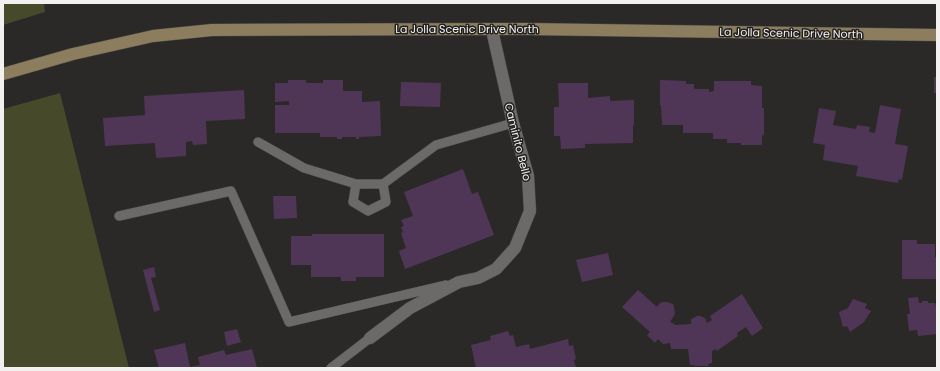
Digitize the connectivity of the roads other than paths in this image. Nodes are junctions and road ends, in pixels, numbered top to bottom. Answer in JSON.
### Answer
{"nodes":[{"id":1,"x":492,"y":30,"type":"junction"},
{"id":2,"x":937,"y":35,"type":"edge"},
{"id":3,"x":3,"y":74,"type":"edge"},
{"id":4,"x":513,"y":123,"type":"junction"},
{"id":5,"x":258,"y":142,"type":"dead end"},
{"id":6,"x":356,"y":184,"type":"junction"},
{"id":7,"x":383,"y":184,"type":"junction"},
{"id":8,"x":119,"y":216,"type":"dead end"},
{"id":9,"x":459,"y":282,"type":"junction"},
{"id":10,"x":370,"y":338,"type":"joint"},
{"id":11,"x":331,"y":368,"type":"edge"}],
"edges":[{"from":1,"to":2,"type":"main road","name":"La Jolla Scenic Drive North"},
{"from":1,"to":3,"type":"main road","name":"La Jolla Scenic Drive North"},
{"from":1,"to":4,"type":"street","name":"Caminito Bello"},
{"from":4,"to":7,"type":"lane"},
{"from":4,"to":9,"type":"street","name":"Caminito Bello"},
{"from":5,"to":6,"type":"lane"},
{"from":6,"to":7,"type":"lane"},
{"from":6,"to":7,"type":"lane"},
{"from":8,"to":9,"type":"lane"},
{"from":9,"to":10,"type":"street","name":"Caminito Bello"},
{"from":10,"to":11,"type":"lane"}]}
